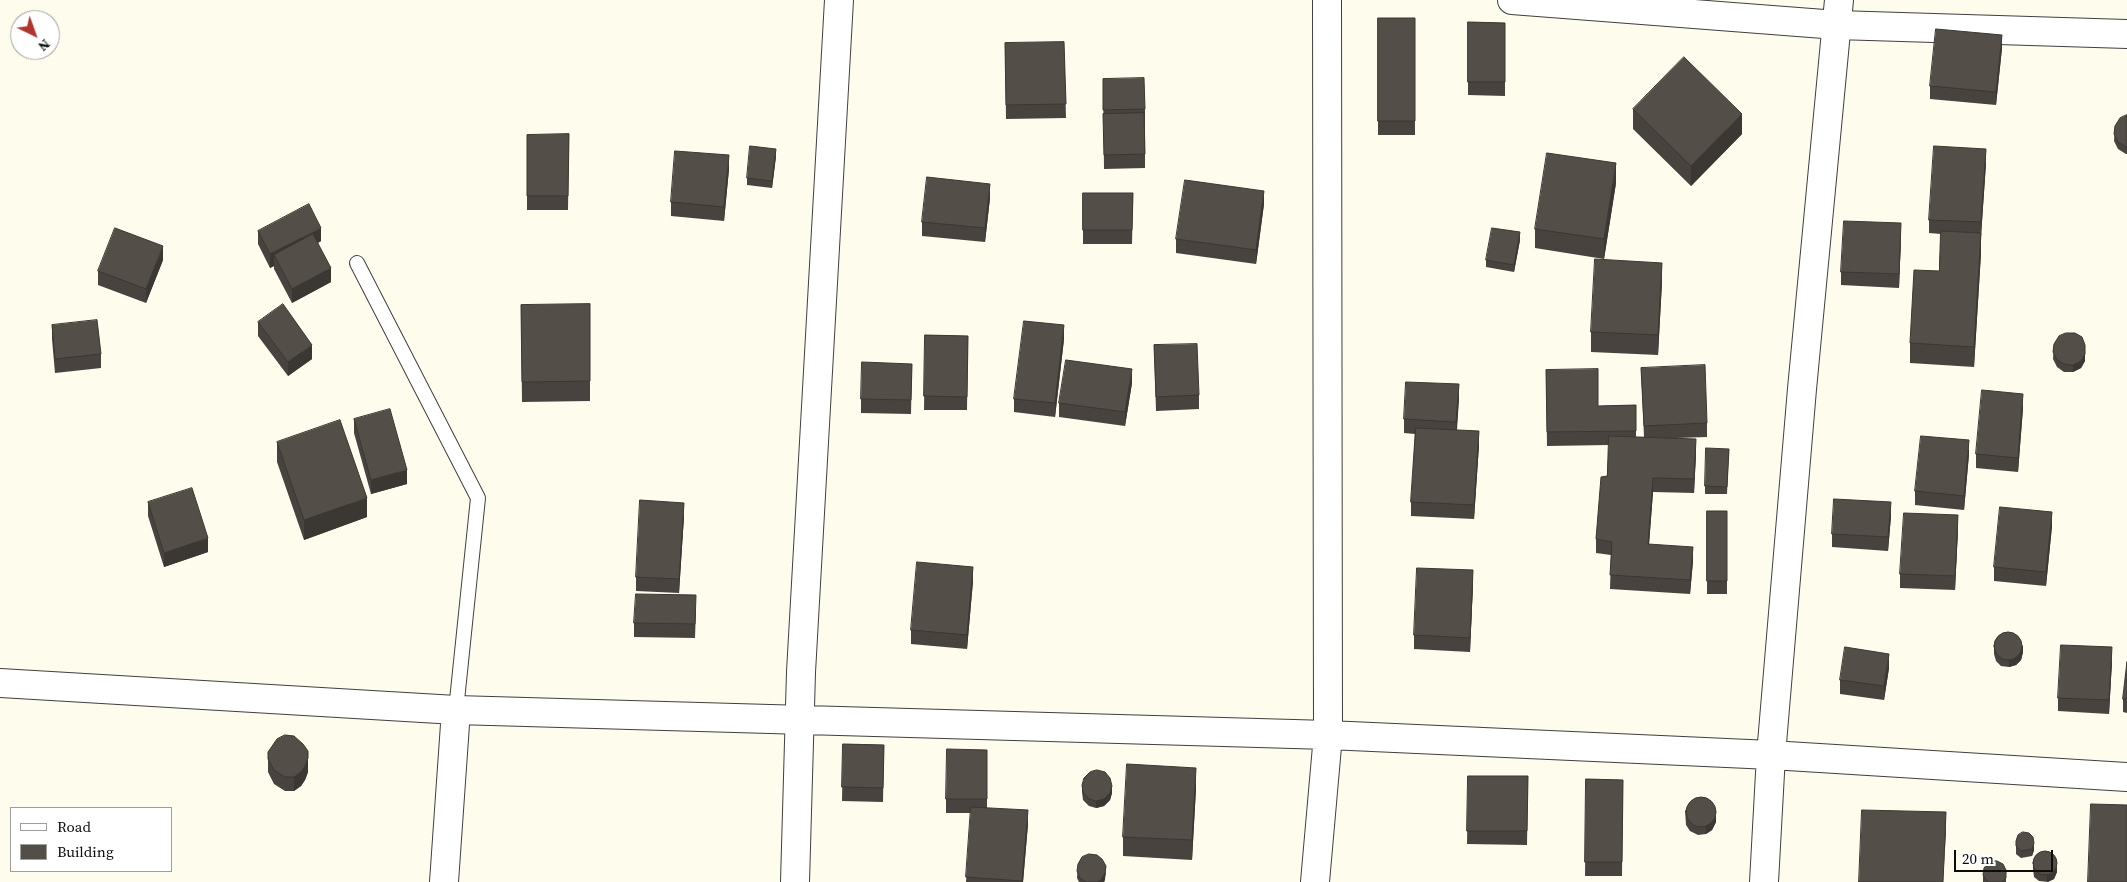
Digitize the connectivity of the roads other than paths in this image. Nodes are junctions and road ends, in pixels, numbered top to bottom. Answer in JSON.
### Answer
{"nodes":[{"id":1,"x":839,"y":0,"type":"edge"},
{"id":2,"x":1328,"y":0,"type":"edge"},
{"id":3,"x":1512,"y":0,"type":"edge"},
{"id":4,"x":1838,"y":12,"type":"edge"},
{"id":5,"x":2127,"y":34,"type":"edge"},
{"id":6,"x":357,"y":263,"type":"dead end"},
{"id":7,"x":0,"y":683,"type":"edge"},
{"id":8,"x":456,"y":710,"type":"junction"},
{"id":9,"x":799,"y":720,"type":"junction"},
{"id":10,"x":1328,"y":734,"type":"junction"},
{"id":11,"x":1771,"y":755,"type":"junction"},
{"id":12,"x":2127,"y":777,"type":"edge"},
{"id":13,"x":444,"y":882,"type":"edge"},
{"id":14,"x":795,"y":882,"type":"edge"},
{"id":15,"x":1315,"y":882,"type":"edge"},
{"id":16,"x":1764,"y":882,"type":"edge"}],
"edges":[{"from":1,"to":9,"type":"street"},
{"from":2,"to":10,"type":"street"},
{"from":3,"to":4,"type":"street"},
{"from":4,"to":5,"type":"street"},
{"from":4,"to":11,"type":"street"},
{"from":6,"to":8,"type":"lane"},
{"from":7,"to":8,"type":"street"},
{"from":8,"to":9,"type":"street"},
{"from":8,"to":13,"type":"street"},
{"from":9,"to":10,"type":"street"},
{"from":9,"to":14,"type":"street"},
{"from":10,"to":11,"type":"street"},
{"from":10,"to":15,"type":"street"},
{"from":11,"to":12,"type":"street"},
{"from":11,"to":16,"type":"street"}]}
